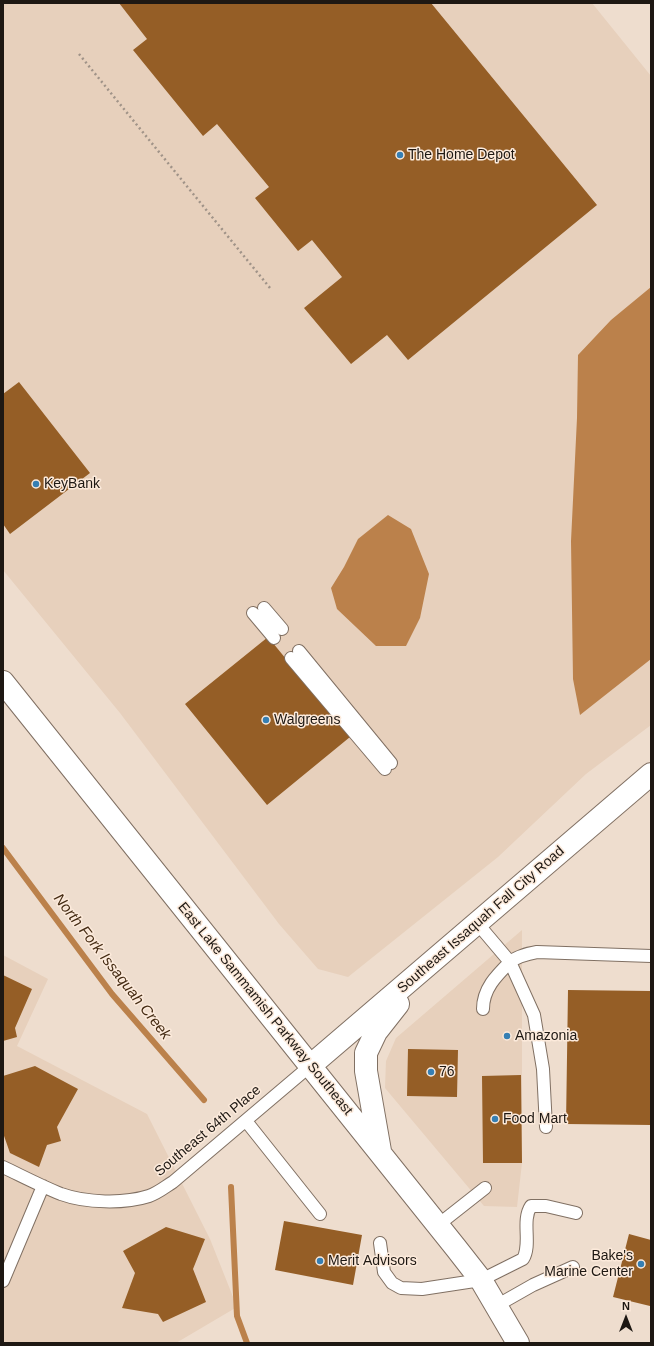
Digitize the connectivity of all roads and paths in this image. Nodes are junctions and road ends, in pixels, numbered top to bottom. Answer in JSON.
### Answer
{"nodes":[{"id":1,"x":79,"y":54,"type":"dead end"},
{"id":2,"x":270,"y":288,"type":"dead end"},
{"id":3,"x":259,"y":610,"type":"dead end"},
{"id":4,"x":278,"y":634,"type":"dead end"},
{"id":5,"x":295,"y":655,"type":"dead end"},
{"id":6,"x":3,"y":682,"type":"edge"},
{"id":7,"x":388,"y":766,"type":"dead end"},
{"id":8,"x":651,"y":774,"type":"edge"},
{"id":9,"x":477,"y":923,"type":"junction"},
{"id":10,"x":651,"y":956,"type":"edge"},
{"id":11,"x":510,"y":962,"type":"junction"},
{"id":12,"x":427,"y":967,"type":"junction"},
{"id":13,"x":483,"y":1009,"type":"dead end"},
{"id":14,"x":310,"y":1066,"type":"junction"},
{"id":15,"x":246,"y":1121,"type":"junction"},
{"id":16,"x":546,"y":1127,"type":"dead end"},
{"id":17,"x":380,"y":1153,"type":"junction"},
{"id":18,"x":3,"y":1167,"type":"edge"},
{"id":19,"x":43,"y":1186,"type":"junction"},
{"id":20,"x":485,"y":1188,"type":"dead end"},
{"id":21,"x":576,"y":1213,"type":"dead end"},
{"id":22,"x":320,"y":1214,"type":"dead end"},
{"id":23,"x":438,"y":1225,"type":"junction"},
{"id":24,"x":380,"y":1244,"type":"dead end"},
{"id":25,"x":573,"y":1267,"type":"dead end"},
{"id":26,"x":480,"y":1280,"type":"junction"},
{"id":27,"x":3,"y":1281,"type":"edge"},
{"id":28,"x":496,"y":1306,"type":"junction"},
{"id":29,"x":518,"y":1343,"type":"edge"}],
"edges":[{"from":1,"to":2,"type":"path"},
{"from":3,"to":4,"type":"lane"},
{"from":5,"to":7,"type":"lane"},
{"from":6,"to":14,"type":"main road","name":"East Lake Sammamish Parkway Southeast"},
{"from":8,"to":9,"type":"main road","name":"Southeast Issaquah Fall City Road"},
{"from":9,"to":11,"type":"lane"},
{"from":9,"to":12,"type":"main road","name":"Southeast Issaquah Fall City Road"},
{"from":10,"to":11,"type":"lane"},
{"from":11,"to":13,"type":"lane"},
{"from":11,"to":16,"type":"lane"},
{"from":12,"to":14,"type":"main road","name":"Southeast Issaquah Fall City Road"},
{"from":12,"to":17,"type":"main road"},
{"from":14,"to":15,"type":"lane","name":"Southeast 64th Place"},
{"from":14,"to":17,"type":"main road","name":"East Lake Sammamish Parkway Southeast"},
{"from":15,"to":19,"type":"lane","name":"Southeast 64th Place"},
{"from":15,"to":22,"type":"lane"},
{"from":17,"to":23,"type":"main road","name":"East Lake Sammamish Parkway Southeast"},
{"from":18,"to":19,"type":"lane","name":"Southeast 64th Place"},
{"from":19,"to":27,"type":"lane"},
{"from":20,"to":23,"type":"lane"},
{"from":21,"to":26,"type":"lane"},
{"from":23,"to":26,"type":"main road","name":"East Lake Sammamish Parkway Southeast"},
{"from":24,"to":26,"type":"lane"},
{"from":25,"to":28,"type":"lane"},
{"from":26,"to":28,"type":"main road","name":"East Lake Sammamish Parkway Southeast"},
{"from":28,"to":29,"type":"main road","name":"East Lake Sammamish Parkway Southeast"}]}
